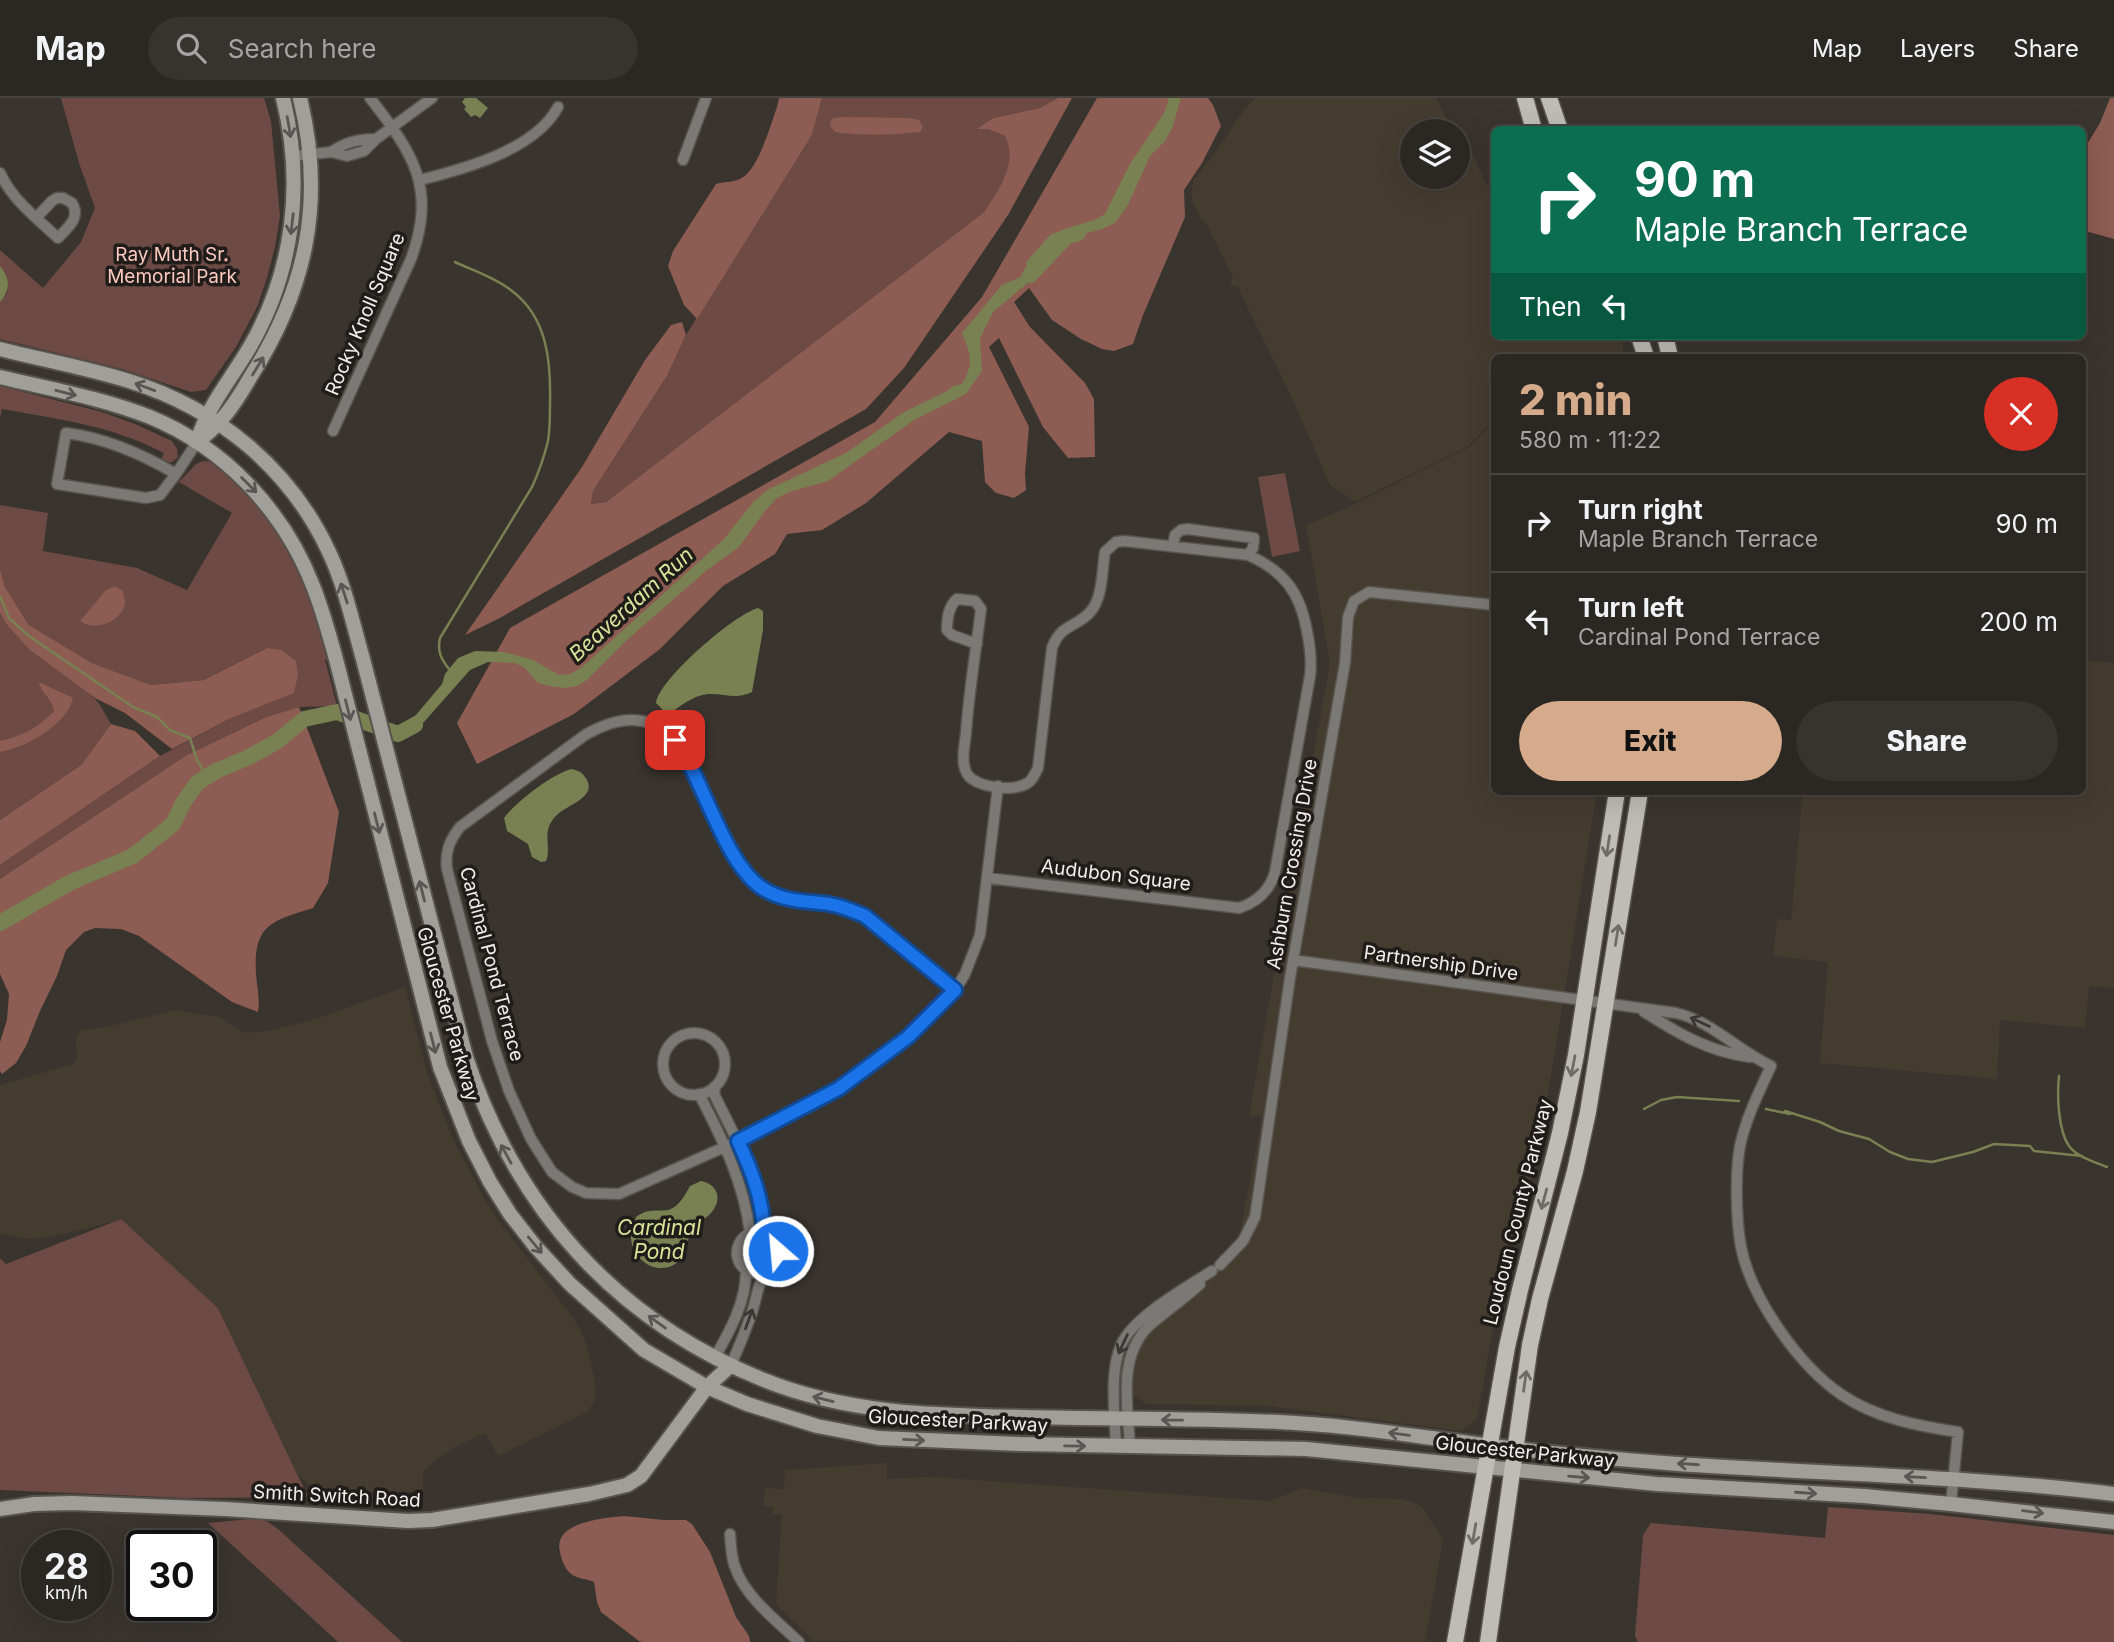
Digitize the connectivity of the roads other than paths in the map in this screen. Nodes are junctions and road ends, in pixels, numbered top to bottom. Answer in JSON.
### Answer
{"nodes":[{"id":1,"x":283,"y":98,"type":"edge"},
{"id":2,"x":300,"y":98,"type":"edge"},
{"id":3,"x":370,"y":98,"type":"edge"},
{"id":4,"x":432,"y":98,"type":"edge"},
{"id":5,"x":706,"y":98,"type":"edge"},
{"id":6,"x":1525,"y":98,"type":"edge"},
{"id":7,"x":1549,"y":98,"type":"edge"},
{"id":8,"x":558,"y":107,"type":"dead end"},
{"id":9,"x":1533,"y":126,"type":"edge"},
{"id":10,"x":1559,"y":126,"type":"edge"},
{"id":11,"x":393,"y":127,"type":"junction"},
{"id":12,"x":310,"y":154,"type":"junction"},
{"id":13,"x":293,"y":156,"type":"junction"},
{"id":14,"x":683,"y":160,"type":"dead end"},
{"id":15,"x":0,"y":173,"type":"edge"},
{"id":16,"x":420,"y":180,"type":"junction"},
{"id":17,"x":36,"y":218,"type":"dead end"},
{"id":18,"x":0,"y":349,"type":"edge"},
{"id":19,"x":0,"y":377,"type":"edge"},
{"id":20,"x":206,"y":415,"type":"junction"},
{"id":21,"x":220,"y":423,"type":"junction"},
{"id":22,"x":333,"y":431,"type":"dead end"},
{"id":23,"x":197,"y":442,"type":"junction"},
{"id":24,"x":176,"y":474,"type":"junction"},
{"id":25,"x":1173,"y":546,"type":"junction"},
{"id":26,"x":1248,"y":555,"type":"junction"},
{"id":27,"x":1491,"y":605,"type":"edge"},
{"id":28,"x":977,"y":644,"type":"junction"},
{"id":29,"x":999,"y":786,"type":"junction"},
{"id":30,"x":1616,"y":795,"type":"edge"},
{"id":31,"x":1639,"y":795,"type":"edge"},
{"id":32,"x":988,"y":878,"type":"junction"},
{"id":33,"x":1293,"y":960,"type":"junction"},
{"id":34,"x":955,"y":990,"type":"junction"},
{"id":35,"x":1583,"y":999,"type":"junction"},
{"id":36,"x":1606,"y":1003,"type":"junction"},
{"id":37,"x":1639,"y":1009,"type":"junction"},
{"id":38,"x":1752,"y":1057,"type":"junction"},
{"id":39,"x":714,"y":1087,"type":"junction"},
{"id":40,"x":699,"y":1094,"type":"junction"},
{"id":41,"x":738,"y":1141,"type":"junction"},
{"id":42,"x":724,"y":1147,"type":"junction"},
{"id":43,"x":750,"y":1233,"type":"junction"},
{"id":44,"x":764,"y":1233,"type":"junction"},
{"id":45,"x":1220,"y":1265,"type":"dead end"},
{"id":46,"x":746,"y":1271,"type":"junction"},
{"id":47,"x":766,"y":1272,"type":"junction"},
{"id":48,"x":715,"y":1357,"type":"junction"},
{"id":49,"x":730,"y":1365,"type":"junction"},
{"id":50,"x":707,"y":1387,"type":"junction"},
{"id":51,"x":1122,"y":1419,"type":"junction"},
{"id":52,"x":1491,"y":1446,"type":"junction"},
{"id":53,"x":1123,"y":1447,"type":"junction"},
{"id":54,"x":1515,"y":1449,"type":"junction"},
{"id":55,"x":1487,"y":1467,"type":"junction"},
{"id":56,"x":1511,"y":1470,"type":"junction"},
{"id":57,"x":1953,"y":1479,"type":"junction"},
{"id":58,"x":2114,"y":1494,"type":"edge"},
{"id":59,"x":1951,"y":1504,"type":"junction"},
{"id":60,"x":0,"y":1509,"type":"edge"},
{"id":61,"x":2114,"y":1522,"type":"edge"},
{"id":62,"x":730,"y":1534,"type":"dead end"},
{"id":63,"x":799,"y":1642,"type":"edge"},
{"id":64,"x":1455,"y":1642,"type":"edge"},
{"id":65,"x":1488,"y":1642,"type":"edge"}],
"edges":[{"from":1,"to":13,"type":"main road","one_way":true},
{"from":2,"to":12,"type":"main road"},
{"from":3,"to":11,"type":"street","name":"Rocky Knoll Square"},
{"from":4,"to":11,"type":"street"},
{"from":5,"to":14,"type":"street"},
{"from":6,"to":9,"type":"main road"},
{"from":7,"to":10,"type":"main road"},
{"from":8,"to":16,"type":"street"},
{"from":11,"to":12,"type":"street"},
{"from":11,"to":16,"type":"street","name":"Rocky Knoll Square"},
{"from":12,"to":13,"type":"street"},
{"from":21,"to":12,"type":"main road","one_way":true},
{"from":13,"to":20,"type":"main road","one_way":true},
{"from":15,"to":17,"type":"street"},
{"from":16,"to":22,"type":"street","name":"Rocky Knoll Square"},
{"from":20,"to":18,"type":"main road","name":"Gloucester Parkway","one_way":true},
{"from":19,"to":23,"type":"main road","name":"Gloucester Parkway","one_way":true},
{"from":20,"to":21,"type":"main road","name":"Gloucester Parkway"},
{"from":20,"to":23,"type":"main road"},
{"from":21,"to":23,"type":"main road"},
{"from":48,"to":21,"type":"main road","name":"Gloucester Parkway","one_way":true},
{"from":23,"to":24,"type":"street"},
{"from":23,"to":50,"type":"main road","name":"Gloucester Parkway","one_way":true},
{"from":24,"to":24,"type":"street"},
{"from":25,"to":26,"type":"street"},
{"from":25,"to":26,"type":"street"},
{"from":25,"to":29,"type":"street"},
{"from":26,"to":32,"type":"street","name":"Audubon Square"},
{"from":27,"to":33,"type":"street","name":"Ashburn Crossing Drive"},
{"from":28,"to":28,"type":"street"},
{"from":28,"to":29,"type":"street"},
{"from":29,"to":32,"type":"street","name":"Cardinal Pond Terrace"},
{"from":30,"to":35,"type":"main road","name":"Loudoun County Parkway","one_way":true},
{"from":36,"to":31,"type":"main road","one_way":true},
{"from":32,"to":34,"type":"street","name":"Cardinal Pond Terrace"},
{"from":33,"to":35,"type":"street","name":"Partnership Drive"},
{"from":33,"to":45,"type":"street","name":"Ashburn Crossing Drive"},
{"from":34,"to":41,"type":"street","name":"Cardinal Pond Terrace"},
{"from":34,"to":42,"type":"street","name":"Cardinal Pond Terrace"},
{"from":35,"to":36,"type":"street","name":"Partnership Drive"},
{"from":35,"to":52,"type":"main road","name":"Loudoun County Parkway","one_way":true},
{"from":36,"to":37,"type":"street","name":"Partnership Drive"},
{"from":54,"to":36,"type":"main road","one_way":true},
{"from":37,"to":38,"type":"street"},
{"from":38,"to":37,"type":"street","name":"Partnership Drive","one_way":true},
{"from":38,"to":57,"type":"street"},
{"from":39,"to":40,"type":"street"},
{"from":39,"to":40,"type":"street"},
{"from":39,"to":41,"type":"street"},
{"from":40,"to":42,"type":"street"},
{"from":41,"to":42,"type":"street","name":"Cardinal Pond Terrace"},
{"from":41,"to":44,"type":"street"},
{"from":42,"to":43,"type":"street"},
{"from":43,"to":44,"type":"street"},
{"from":43,"to":46,"type":"street"},
{"from":44,"to":47,"type":"street"},
{"from":46,"to":47,"type":"street"},
{"from":46,"to":48,"type":"street"},
{"from":49,"to":47,"type":"street","one_way":true},
{"from":48,"to":49,"type":"main road","name":"Gloucester Parkway"},
{"from":48,"to":50,"type":"main road","name":"Smith Switch Road"},
{"from":49,"to":50,"type":"main road","name":"Smith Switch Road"},
{"from":51,"to":49,"type":"main road","name":"Gloucester Parkway","one_way":true},
{"from":50,"to":53,"type":"main road","name":"Gloucester Parkway","one_way":true},
{"from":50,"to":60,"type":"main road","name":"Smith Switch Road"},
{"from":51,"to":51,"type":"street","one_way":true},
{"from":52,"to":51,"type":"main road","name":"Gloucester Parkway","one_way":true},
{"from":51,"to":53,"type":"street"},
{"from":52,"to":54,"type":"main road","name":"Gloucester Parkway"},
{"from":52,"to":55,"type":"main road","name":"Loudoun County Parkway"},
{"from":53,"to":55,"type":"main road","name":"Gloucester Parkway"},
{"from":54,"to":56,"type":"main road"},
{"from":57,"to":54,"type":"main road","name":"Gloucester Parkway","one_way":true},
{"from":55,"to":56,"type":"main road","name":"Gloucester Parkway"},
{"from":55,"to":64,"type":"main road","name":"Loudoun County Parkway","one_way":true},
{"from":56,"to":59,"type":"main road","name":"Gloucester Parkway","one_way":true},
{"from":56,"to":65,"type":"main road"},
{"from":57,"to":58,"type":"main road","name":"Gloucester Parkway"},
{"from":57,"to":59,"type":"street"},
{"from":59,"to":61,"type":"main road","name":"Gloucester Parkway","one_way":true},
{"from":62,"to":63,"type":"street"}]}
